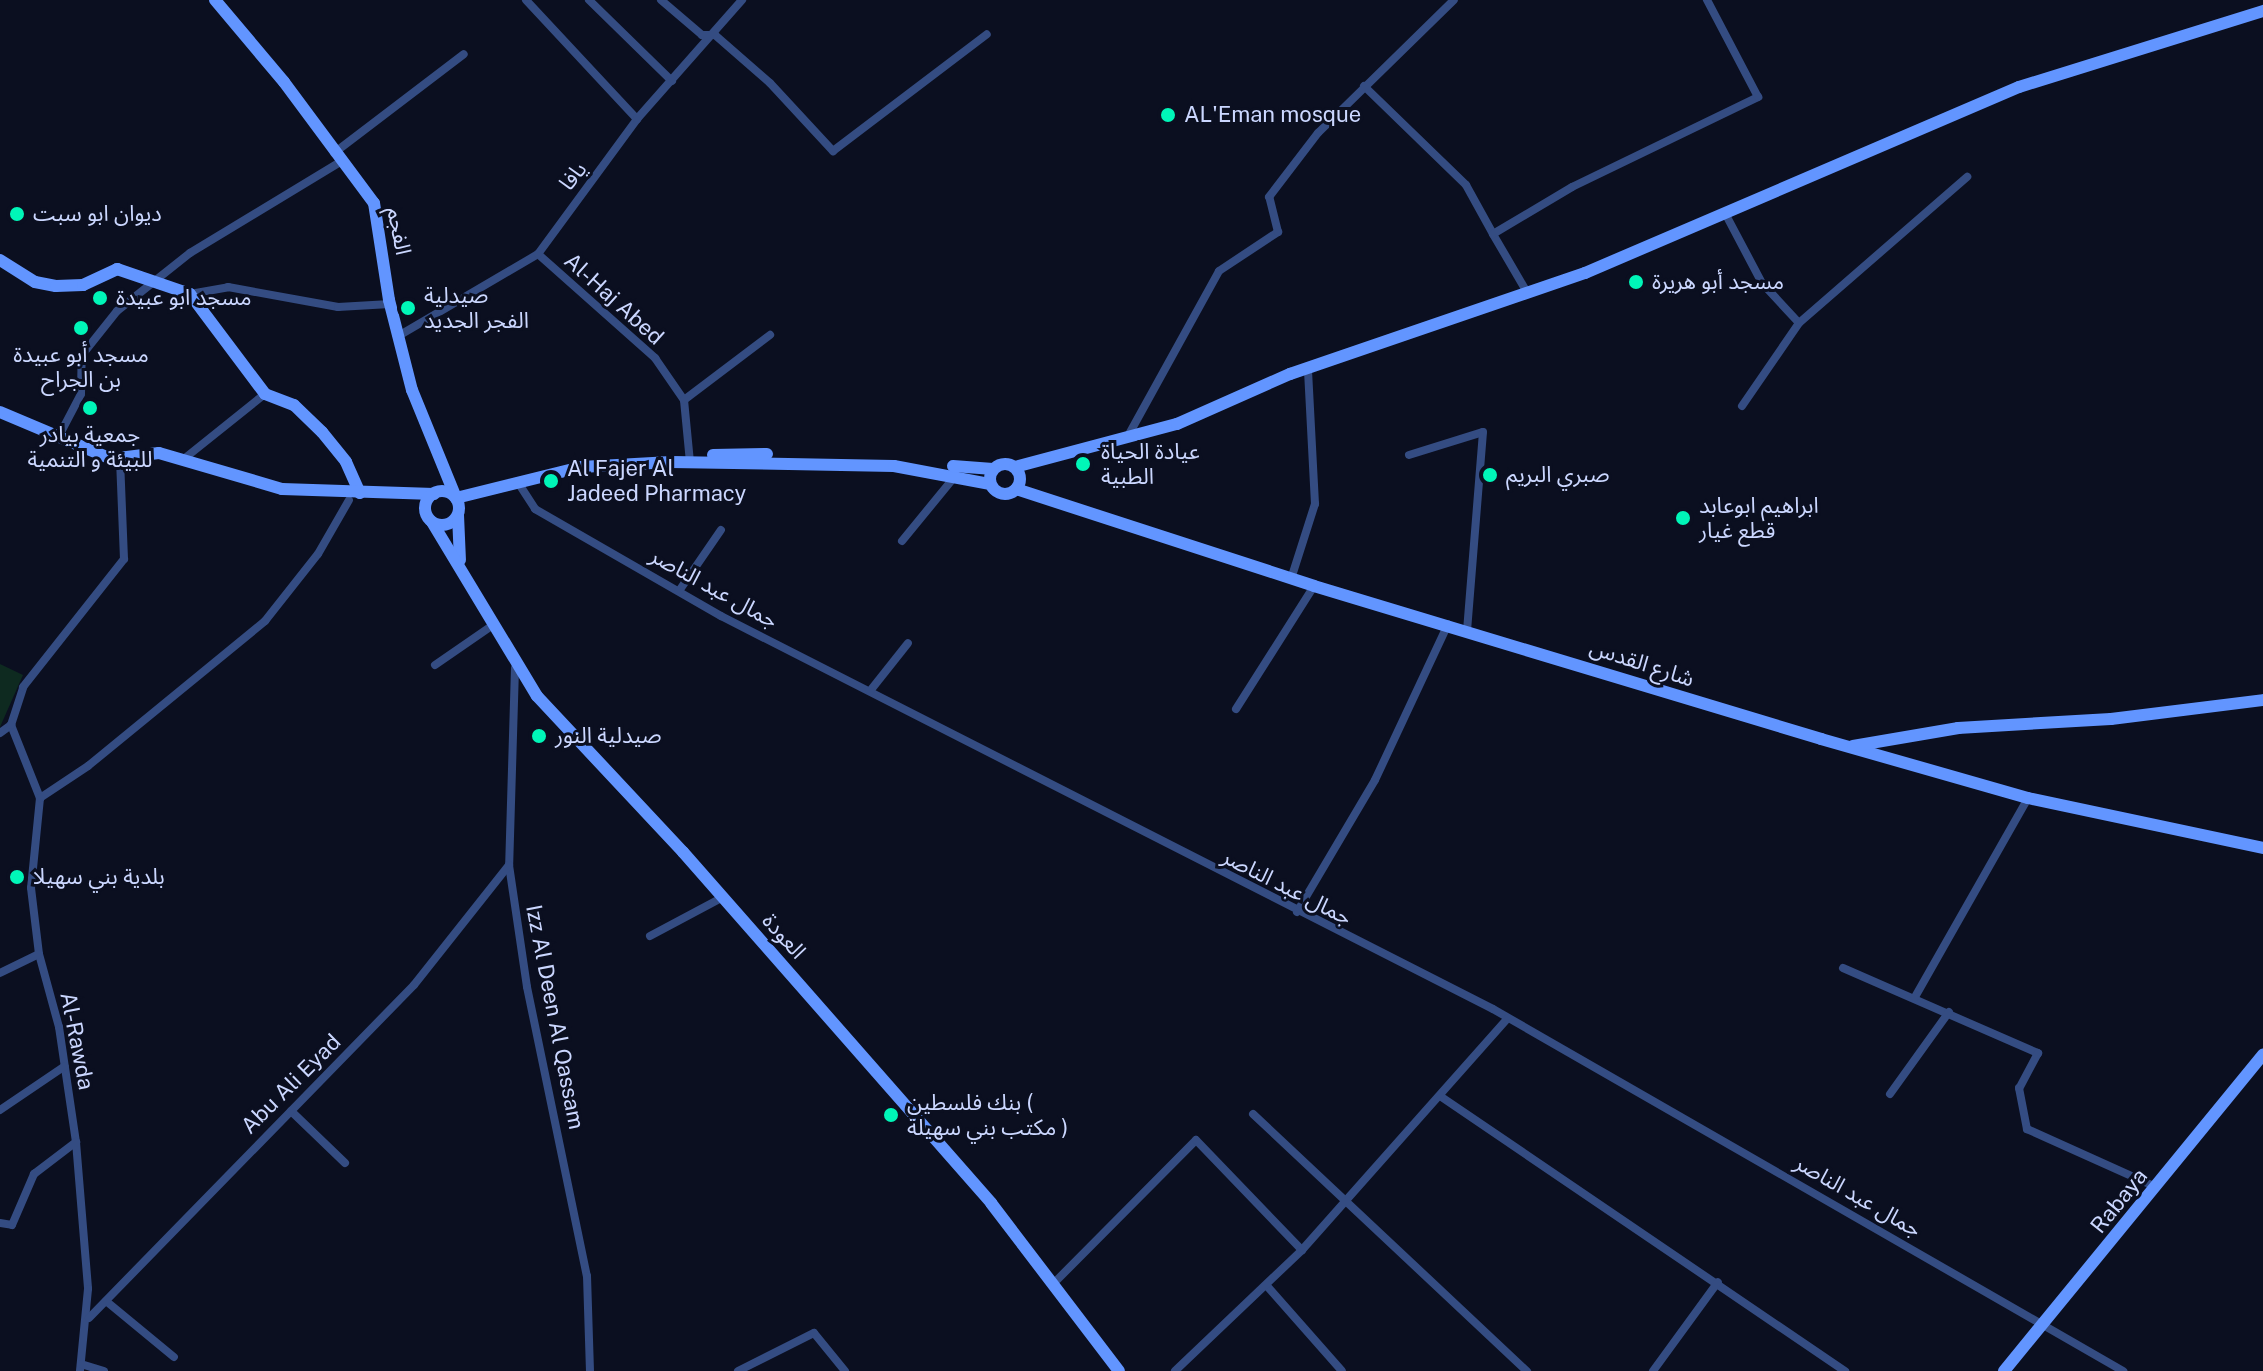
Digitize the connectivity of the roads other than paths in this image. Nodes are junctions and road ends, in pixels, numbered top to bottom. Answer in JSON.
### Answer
{"nodes":[{"id":1,"x":215,"y":0,"type":"edge"},
{"id":2,"x":526,"y":0,"type":"edge"},
{"id":3,"x":589,"y":0,"type":"edge"},
{"id":4,"x":661,"y":0,"type":"edge"},
{"id":5,"x":742,"y":0,"type":"edge"},
{"id":6,"x":1454,"y":0,"type":"edge"},
{"id":7,"x":1707,"y":0,"type":"edge"},
{"id":8,"x":2263,"y":11,"type":"edge"},
{"id":9,"x":987,"y":34,"type":"dead end"},
{"id":10,"x":715,"y":35,"type":"junction"},
{"id":11,"x":464,"y":54,"type":"dead end"},
{"id":12,"x":672,"y":81,"type":"junction"},
{"id":13,"x":1364,"y":86,"type":"junction"},
{"id":14,"x":637,"y":119,"type":"junction"},
{"id":15,"x":338,"y":157,"type":"junction"},
{"id":16,"x":1967,"y":177,"type":"dead end"},
{"id":17,"x":1726,"y":215,"type":"junction"},
{"id":18,"x":1493,"y":234,"type":"junction"},
{"id":19,"x":538,"y":254,"type":"junction"},
{"id":20,"x":0,"y":260,"type":"edge"},
{"id":21,"x":152,"y":282,"type":"junction"},
{"id":22,"x":190,"y":294,"type":"junction"},
{"id":23,"x":1528,"y":294,"type":"junction"},
{"id":24,"x":390,"y":304,"type":"junction"},
{"id":25,"x":1799,"y":323,"type":"junction"},
{"id":26,"x":400,"y":335,"type":"junction"},
{"id":27,"x":770,"y":335,"type":"dead end"},
{"id":28,"x":1308,"y":369,"type":"junction"},
{"id":29,"x":265,"y":394,"type":"junction"},
{"id":30,"x":684,"y":400,"type":"junction"},
{"id":31,"x":1742,"y":406,"type":"dead end"},
{"id":32,"x":0,"y":412,"type":"edge"},
{"id":33,"x":0,"y":419,"type":"edge"},
{"id":34,"x":59,"y":436,"type":"junction"},
{"id":35,"x":1128,"y":436,"type":"junction"},
{"id":36,"x":1409,"y":455,"type":"dead end"},
{"id":37,"x":185,"y":458,"type":"junction"},
{"id":38,"x":690,"y":460,"type":"junction"},
{"id":39,"x":121,"y":463,"type":"junction"},
{"id":40,"x":1015,"y":467,"type":"junction"},
{"id":41,"x":442,"y":468,"type":"junction"},
{"id":42,"x":993,"y":469,"type":"junction"},
{"id":43,"x":956,"y":474,"type":"junction"},
{"id":44,"x":519,"y":484,"type":"junction"},
{"id":45,"x":990,"y":484,"type":"junction"},
{"id":46,"x":1016,"y":489,"type":"junction"},
{"id":47,"x":485,"y":493,"type":"junction"},
{"id":48,"x":435,"y":494,"type":"junction"},
{"id":49,"x":359,"y":495,"type":"junction"},
{"id":50,"x":392,"y":495,"type":"junction"},
{"id":51,"x":456,"y":498,"type":"junction"},
{"id":52,"x":459,"y":513,"type":"junction"},
{"id":53,"x":430,"y":520,"type":"junction"},
{"id":54,"x":721,"y":530,"type":"dead end"},
{"id":55,"x":902,"y":541,"type":"dead end"},
{"id":56,"x":460,"y":563,"type":"junction"},
{"id":57,"x":1291,"y":579,"type":"junction"},
{"id":58,"x":1314,"y":586,"type":"junction"},
{"id":59,"x":679,"y":591,"type":"junction"},
{"id":60,"x":1448,"y":624,"type":"junction"},
{"id":61,"x":493,"y":625,"type":"junction"},
{"id":62,"x":1467,"y":629,"type":"junction"},
{"id":63,"x":908,"y":643,"type":"dead end"},
{"id":64,"x":435,"y":665,"type":"dead end"},
{"id":65,"x":515,"y":668,"type":"junction"},
{"id":66,"x":870,"y":691,"type":"junction"},
{"id":67,"x":2263,"y":700,"type":"edge"},
{"id":68,"x":1236,"y":709,"type":"dead end"},
{"id":69,"x":11,"y":725,"type":"junction"},
{"id":70,"x":0,"y":733,"type":"edge"},
{"id":71,"x":1849,"y":747,"type":"junction"},
{"id":72,"x":40,"y":798,"type":"junction"},
{"id":73,"x":2028,"y":798,"type":"junction"},
{"id":74,"x":2263,"y":848,"type":"edge"},
{"id":75,"x":509,"y":865,"type":"junction"},
{"id":76,"x":723,"y":897,"type":"junction"},
{"id":77,"x":1297,"y":912,"type":"junction"},
{"id":78,"x":650,"y":936,"type":"dead end"},
{"id":79,"x":39,"y":954,"type":"junction"},
{"id":80,"x":1843,"y":968,"type":"dead end"},
{"id":81,"x":0,"y":973,"type":"edge"},
{"id":82,"x":1915,"y":997,"type":"junction"},
{"id":83,"x":1949,"y":1012,"type":"junction"},
{"id":84,"x":1508,"y":1018,"type":"junction"},
{"id":85,"x":2263,"y":1054,"type":"edge"},
{"id":86,"x":65,"y":1066,"type":"junction"},
{"id":87,"x":1890,"y":1094,"type":"dead end"},
{"id":88,"x":1440,"y":1096,"type":"junction"},
{"id":89,"x":0,"y":1110,"type":"edge"},
{"id":90,"x":291,"y":1111,"type":"junction"},
{"id":91,"x":1253,"y":1114,"type":"dead end"},
{"id":92,"x":76,"y":1142,"type":"junction"},
{"id":93,"x":345,"y":1163,"type":"dead end"},
{"id":94,"x":2156,"y":1187,"type":"junction"},
{"id":95,"x":1345,"y":1203,"type":"junction"},
{"id":96,"x":0,"y":1223,"type":"edge"},
{"id":97,"x":1302,"y":1250,"type":"junction"},
{"id":98,"x":1055,"y":1282,"type":"junction"},
{"id":99,"x":1718,"y":1282,"type":"junction"},
{"id":100,"x":1267,"y":1286,"type":"junction"},
{"id":101,"x":106,"y":1301,"type":"junction"},
{"id":102,"x":88,"y":1319,"type":"junction"},
{"id":103,"x":2044,"y":1324,"type":"junction"},
{"id":104,"x":174,"y":1357,"type":"dead end"},
{"id":105,"x":80,"y":1367,"type":"edge"},
{"id":106,"x":104,"y":1371,"type":"edge"},
{"id":107,"x":590,"y":1371,"type":"edge"},
{"id":108,"x":738,"y":1371,"type":"edge"},
{"id":109,"x":845,"y":1371,"type":"edge"},
{"id":110,"x":1119,"y":1371,"type":"edge"},
{"id":111,"x":1175,"y":1371,"type":"edge"},
{"id":112,"x":1342,"y":1371,"type":"edge"},
{"id":113,"x":1527,"y":1371,"type":"edge"},
{"id":114,"x":1653,"y":1371,"type":"edge"},
{"id":115,"x":1845,"y":1371,"type":"edge"},
{"id":116,"x":2004,"y":1371,"type":"edge"},
{"id":117,"x":2123,"y":1371,"type":"edge"}],
"edges":[{"from":1,"to":15,"type":"main road","name":"الفجم"},
{"from":2,"to":14,"type":"street"},
{"from":3,"to":12,"type":"street"},
{"from":4,"to":10,"type":"street"},
{"from":5,"to":10,"type":"street","name":"يافا"},
{"from":6,"to":13,"type":"street"},
{"from":7,"to":18,"type":"street"},
{"from":8,"to":17,"type":"main road"},
{"from":9,"to":10,"type":"street"},
{"from":10,"to":12,"type":"street","name":"يافا"},
{"from":11,"to":15,"type":"street"},
{"from":12,"to":14,"type":"street","name":"يافا"},
{"from":13,"to":18,"type":"street"},
{"from":13,"to":35,"type":"street"},
{"from":14,"to":19,"type":"street","name":"يافا"},
{"from":15,"to":21,"type":"street"},
{"from":15,"to":24,"type":"main road","name":"الفجم"},
{"from":16,"to":25,"type":"street"},
{"from":17,"to":23,"type":"main road"},
{"from":17,"to":25,"type":"street"},
{"from":18,"to":23,"type":"street"},
{"from":19,"to":26,"type":"street","name":"يافا"},
{"from":19,"to":30,"type":"street","name":"Al-Haj Abed"},
{"from":20,"to":21,"type":"main road"},
{"from":21,"to":22,"type":"main road"},
{"from":21,"to":34,"type":"street"},
{"from":22,"to":24,"type":"street"},
{"from":22,"to":29,"type":"main road"},
{"from":23,"to":28,"type":"main road"},
{"from":24,"to":26,"type":"main road","name":"الفجم"},
{"from":25,"to":31,"type":"street"},
{"from":26,"to":41,"type":"main road","name":"الفجم"},
{"from":27,"to":30,"type":"street"},
{"from":28,"to":35,"type":"main road"},
{"from":28,"to":57,"type":"street"},
{"from":29,"to":37,"type":"street"},
{"from":29,"to":49,"type":"main road"},
{"from":30,"to":38,"type":"street","name":"Al-Haj Abed"},
{"from":32,"to":34,"type":"main road"},
{"from":33,"to":39,"type":"main road"},
{"from":34,"to":39,"type":"main road"},
{"from":35,"to":40,"type":"main road"},
{"from":36,"to":62,"type":"street"},
{"from":37,"to":39,"type":"main road"},
{"from":37,"to":49,"type":"main road"},
{"from":38,"to":42,"type":"main road"},
{"from":38,"to":43,"type":"main road"},
{"from":38,"to":44,"type":"main road"},
{"from":39,"to":49,"type":"main road"},
{"from":39,"to":69,"type":"street"},
{"from":40,"to":42,"type":"main road"},
{"from":40,"to":46,"type":"main road"},
{"from":41,"to":48,"type":"main road"},
{"from":41,"to":51,"type":"main road","name":"الفجم"},
{"from":42,"to":45,"type":"main road"},
{"from":43,"to":45,"type":"main road"},
{"from":43,"to":55,"type":"street"},
{"from":44,"to":47,"type":"main road"},
{"from":44,"to":59,"type":"street","name":"جمال عبد الناصر"},
{"from":45,"to":46,"type":"main road"},
{"from":46,"to":57,"type":"main road","name":"شارع القدس"},
{"from":47,"to":51,"type":"main road"},
{"from":47,"to":52,"type":"main road"},
{"from":48,"to":50,"type":"main road"},
{"from":48,"to":51,"type":"main road"},
{"from":48,"to":53,"type":"main road"},
{"from":49,"to":50,"type":"main road"},
{"from":49,"to":72,"type":"street"},
{"from":50,"to":53,"type":"main road"},
{"from":51,"to":52,"type":"main road"},
{"from":52,"to":53,"type":"main road"},
{"from":52,"to":56,"type":"main road","name":"العودة"},
{"from":53,"to":56,"type":"main road","name":"العودة"},
{"from":54,"to":59,"type":"street"},
{"from":56,"to":61,"type":"main road","name":"العودة"},
{"from":57,"to":58,"type":"main road","name":"شارع القدس"},
{"from":58,"to":60,"type":"main road","name":"شارع القدس"},
{"from":58,"to":68,"type":"street"},
{"from":59,"to":66,"type":"street","name":"جمال عبد الناصر"},
{"from":60,"to":62,"type":"main road","name":"شارع القدس"},
{"from":60,"to":77,"type":"street"},
{"from":61,"to":64,"type":"street"},
{"from":61,"to":65,"type":"main road","name":"العودة"},
{"from":62,"to":71,"type":"main road","name":"شارع القدس"},
{"from":63,"to":66,"type":"street"},
{"from":65,"to":75,"type":"street","name":"Izz Al Deen Al Qassam"},
{"from":65,"to":76,"type":"main road","name":"العودة"},
{"from":66,"to":77,"type":"street","name":"جمال عبد الناصر"},
{"from":67,"to":71,"type":"main road"},
{"from":69,"to":70,"type":"street"},
{"from":69,"to":72,"type":"street","name":"Al-Rawda"},
{"from":71,"to":73,"type":"main road","name":"شارع القدس"},
{"from":72,"to":79,"type":"street","name":"Al-Rawda"},
{"from":73,"to":74,"type":"main road","name":"شارع القدس"},
{"from":73,"to":82,"type":"street"},
{"from":75,"to":90,"type":"street","name":"Abu Ali Eyad"},
{"from":75,"to":107,"type":"street","name":"Izz Al Deen Al Qassam"},
{"from":76,"to":78,"type":"street"},
{"from":76,"to":98,"type":"main road","name":"العودة"},
{"from":77,"to":84,"type":"street","name":"جمال عبد الناصر"},
{"from":79,"to":81,"type":"street"},
{"from":79,"to":86,"type":"street","name":"Al-Rawda"},
{"from":80,"to":82,"type":"street"},
{"from":82,"to":83,"type":"street"},
{"from":83,"to":87,"type":"street"},
{"from":83,"to":94,"type":"street"},
{"from":84,"to":88,"type":"street"},
{"from":84,"to":103,"type":"street","name":"جمال عبد الناصر"},
{"from":85,"to":94,"type":"main road","name":"Rabaya"},
{"from":86,"to":89,"type":"street"},
{"from":86,"to":92,"type":"street","name":"Al-Rawda"},
{"from":88,"to":95,"type":"street"},
{"from":88,"to":99,"type":"street"},
{"from":90,"to":93,"type":"street"},
{"from":90,"to":101,"type":"street","name":"Abu Ali Eyad"},
{"from":91,"to":95,"type":"street"},
{"from":92,"to":96,"type":"street"},
{"from":92,"to":102,"type":"street","name":"Al-Rawda"},
{"from":94,"to":103,"type":"main road","name":"Rabaya"},
{"from":95,"to":97,"type":"street"},
{"from":95,"to":113,"type":"street"},
{"from":97,"to":98,"type":"street"},
{"from":97,"to":100,"type":"street"},
{"from":98,"to":110,"type":"main road","name":"العودة"},
{"from":99,"to":114,"type":"street"},
{"from":99,"to":115,"type":"street"},
{"from":100,"to":111,"type":"street"},
{"from":100,"to":112,"type":"street"},
{"from":101,"to":102,"type":"street","name":"Abu Ali Eyad"},
{"from":101,"to":104,"type":"street"},
{"from":102,"to":105,"type":"street","name":"Al-Rawda"},
{"from":103,"to":116,"type":"main road","name":"Rabaya"},
{"from":103,"to":117,"type":"street","name":"جمال عبد الناصر"},
{"from":105,"to":106,"type":"street"},
{"from":108,"to":109,"type":"street"}]}
